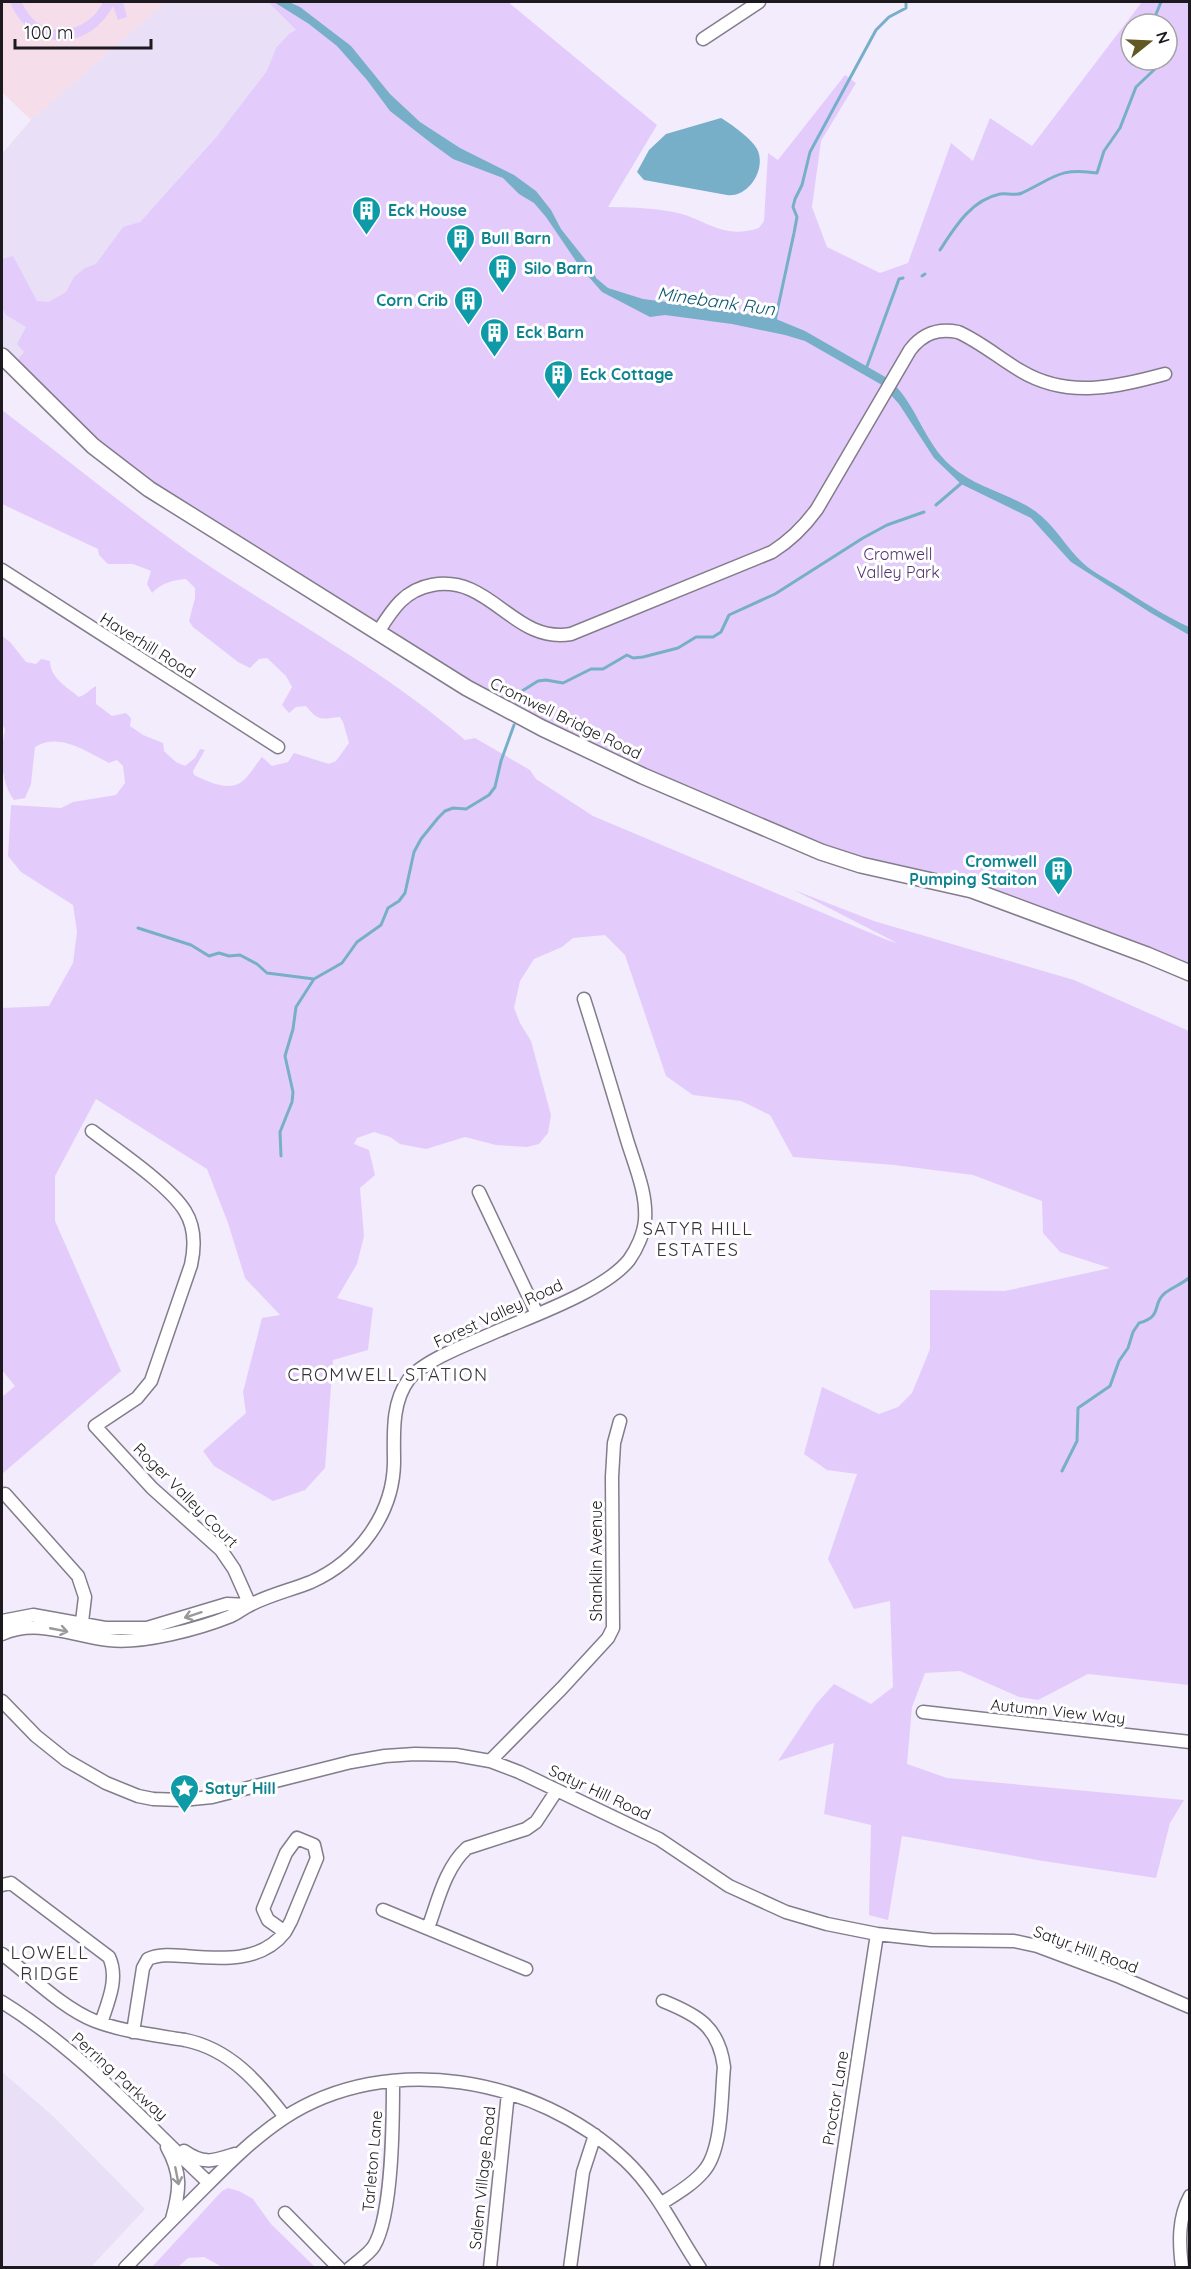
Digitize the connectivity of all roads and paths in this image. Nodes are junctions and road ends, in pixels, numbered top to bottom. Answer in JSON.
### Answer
{"nodes":[{"id":1,"x":759,"y":2,"type":"edge"},
{"id":2,"x":703,"y":39,"type":"dead end"},
{"id":3,"x":2,"y":356,"type":"edge"},
{"id":4,"x":1165,"y":374,"type":"dead end"},
{"id":5,"x":2,"y":570,"type":"edge"},
{"id":6,"x":378,"y":632,"type":"junction"},
{"id":7,"x":278,"y":747,"type":"dead end"},
{"id":8,"x":1190,"y":973,"type":"edge"},
{"id":9,"x":584,"y":999,"type":"dead end"},
{"id":10,"x":92,"y":1131,"type":"dead end"},
{"id":11,"x":478,"y":1192,"type":"dead end"},
{"id":12,"x":537,"y":1314,"type":"junction"},
{"id":13,"x":620,"y":1421,"type":"dead end"},
{"id":14,"x":5,"y":1494,"type":"dead end"},
{"id":15,"x":250,"y":1605,"type":"junction"},
{"id":16,"x":2,"y":1621,"type":"edge"},
{"id":17,"x":81,"y":1628,"type":"junction"},
{"id":18,"x":2,"y":1634,"type":"edge"},
{"id":19,"x":2,"y":1701,"type":"edge"},
{"id":20,"x":923,"y":1712,"type":"dead end"},
{"id":21,"x":1190,"y":1742,"type":"edge"},
{"id":22,"x":490,"y":1761,"type":"junction"},
{"id":23,"x":557,"y":1790,"type":"junction"},
{"id":24,"x":2,"y":1885,"type":"edge"},
{"id":25,"x":384,"y":1910,"type":"dead end"},
{"id":26,"x":428,"y":1928,"type":"junction"},
{"id":27,"x":285,"y":1932,"type":"junction"},
{"id":28,"x":877,"y":1934,"type":"junction"},
{"id":29,"x":2,"y":1954,"type":"edge"},
{"id":30,"x":526,"y":1969,"type":"dead end"},
{"id":31,"x":663,"y":2001,"type":"dead end"},
{"id":32,"x":2,"y":2002,"type":"edge"},
{"id":33,"x":1190,"y":2007,"type":"edge"},
{"id":34,"x":101,"y":2023,"type":"junction"},
{"id":35,"x":133,"y":2032,"type":"junction"},
{"id":36,"x":393,"y":2081,"type":"junction"},
{"id":37,"x":508,"y":2093,"type":"junction"},
{"id":38,"x":285,"y":2117,"type":"junction"},
{"id":39,"x":160,"y":2135,"type":"junction"},
{"id":40,"x":595,"y":2135,"type":"junction"},
{"id":41,"x":238,"y":2153,"type":"junction"},
{"id":42,"x":209,"y":2183,"type":"junction"},
{"id":43,"x":1190,"y":2196,"type":"edge"},
{"id":44,"x":662,"y":2203,"type":"junction"},
{"id":45,"x":285,"y":2213,"type":"dead end"},
{"id":46,"x":172,"y":2220,"type":"junction"},
{"id":47,"x":1182,"y":2267,"type":"edge"},
{"id":48,"x":125,"y":2268,"type":"edge"},
{"id":49,"x":339,"y":2268,"type":"edge"},
{"id":50,"x":350,"y":2268,"type":"edge"},
{"id":51,"x":490,"y":2268,"type":"edge"},
{"id":52,"x":570,"y":2268,"type":"edge"},
{"id":53,"x":700,"y":2268,"type":"edge"},
{"id":54,"x":826,"y":2268,"type":"edge"}],
"edges":[{"from":1,"to":2,"type":"street"},
{"from":3,"to":6,"type":"main road","name":"Cromwell Bridge Road"},
{"from":4,"to":6,"type":"street"},
{"from":5,"to":7,"type":"street","name":"Haverhill Road"},
{"from":6,"to":8,"type":"main road","name":"Cromwell Bridge Road"},
{"from":9,"to":12,"type":"street","name":"Forest Valley Road"},
{"from":10,"to":15,"type":"street","name":"Roger Valley Court"},
{"from":11,"to":12,"type":"street"},
{"from":12,"to":15,"type":"street","name":"Forest Valley Road"},
{"from":13,"to":22,"type":"street","name":"Shanklin Avenue"},
{"from":14,"to":17,"type":"street"},
{"from":15,"to":17,"type":"street","name":"Forest Valley Road"},
{"from":16,"to":17,"type":"street","name":"Forest Valley Road"},
{"from":18,"to":17,"type":"street","name":"Forest Valley Road","one_way":true},
{"from":19,"to":22,"type":"street","name":"Satyr Hill Road"},
{"from":20,"to":21,"type":"street","name":"Autumn View Way"},
{"from":22,"to":23,"type":"street","name":"Satyr Hill Road"},
{"from":23,"to":26,"type":"street"},
{"from":23,"to":28,"type":"street","name":"Satyr Hill Road"},
{"from":24,"to":34,"type":"street"},
{"from":25,"to":26,"type":"street"},
{"from":26,"to":30,"type":"street"},
{"from":27,"to":27,"type":"street"},
{"from":27,"to":35,"type":"street"},
{"from":28,"to":33,"type":"street","name":"Satyr Hill Road"},
{"from":28,"to":54,"type":"street","name":"Proctor Lane"},
{"from":29,"to":34,"type":"street"},
{"from":31,"to":44,"type":"street"},
{"from":32,"to":39,"type":"street","name":"Perring Parkway"},
{"from":34,"to":35,"type":"street"},
{"from":35,"to":38,"type":"street"},
{"from":36,"to":37,"type":"street"},
{"from":36,"to":38,"type":"street"},
{"from":36,"to":50,"type":"street","name":"Tarleton Lane"},
{"from":37,"to":40,"type":"street"},
{"from":37,"to":51,"type":"street","name":"Salem Village Road"},
{"from":38,"to":41,"type":"street"},
{"from":39,"to":41,"type":"street"},
{"from":39,"to":42,"type":"street","name":"Perring Parkway"},
{"from":39,"to":46,"type":"street","one_way":true},
{"from":40,"to":44,"type":"street"},
{"from":40,"to":52,"type":"street"},
{"from":41,"to":42,"type":"street"},
{"from":42,"to":46,"type":"street"},
{"from":43,"to":47,"type":"street"},
{"from":44,"to":53,"type":"street"},
{"from":45,"to":49,"type":"street"},
{"from":46,"to":48,"type":"street"}]}
